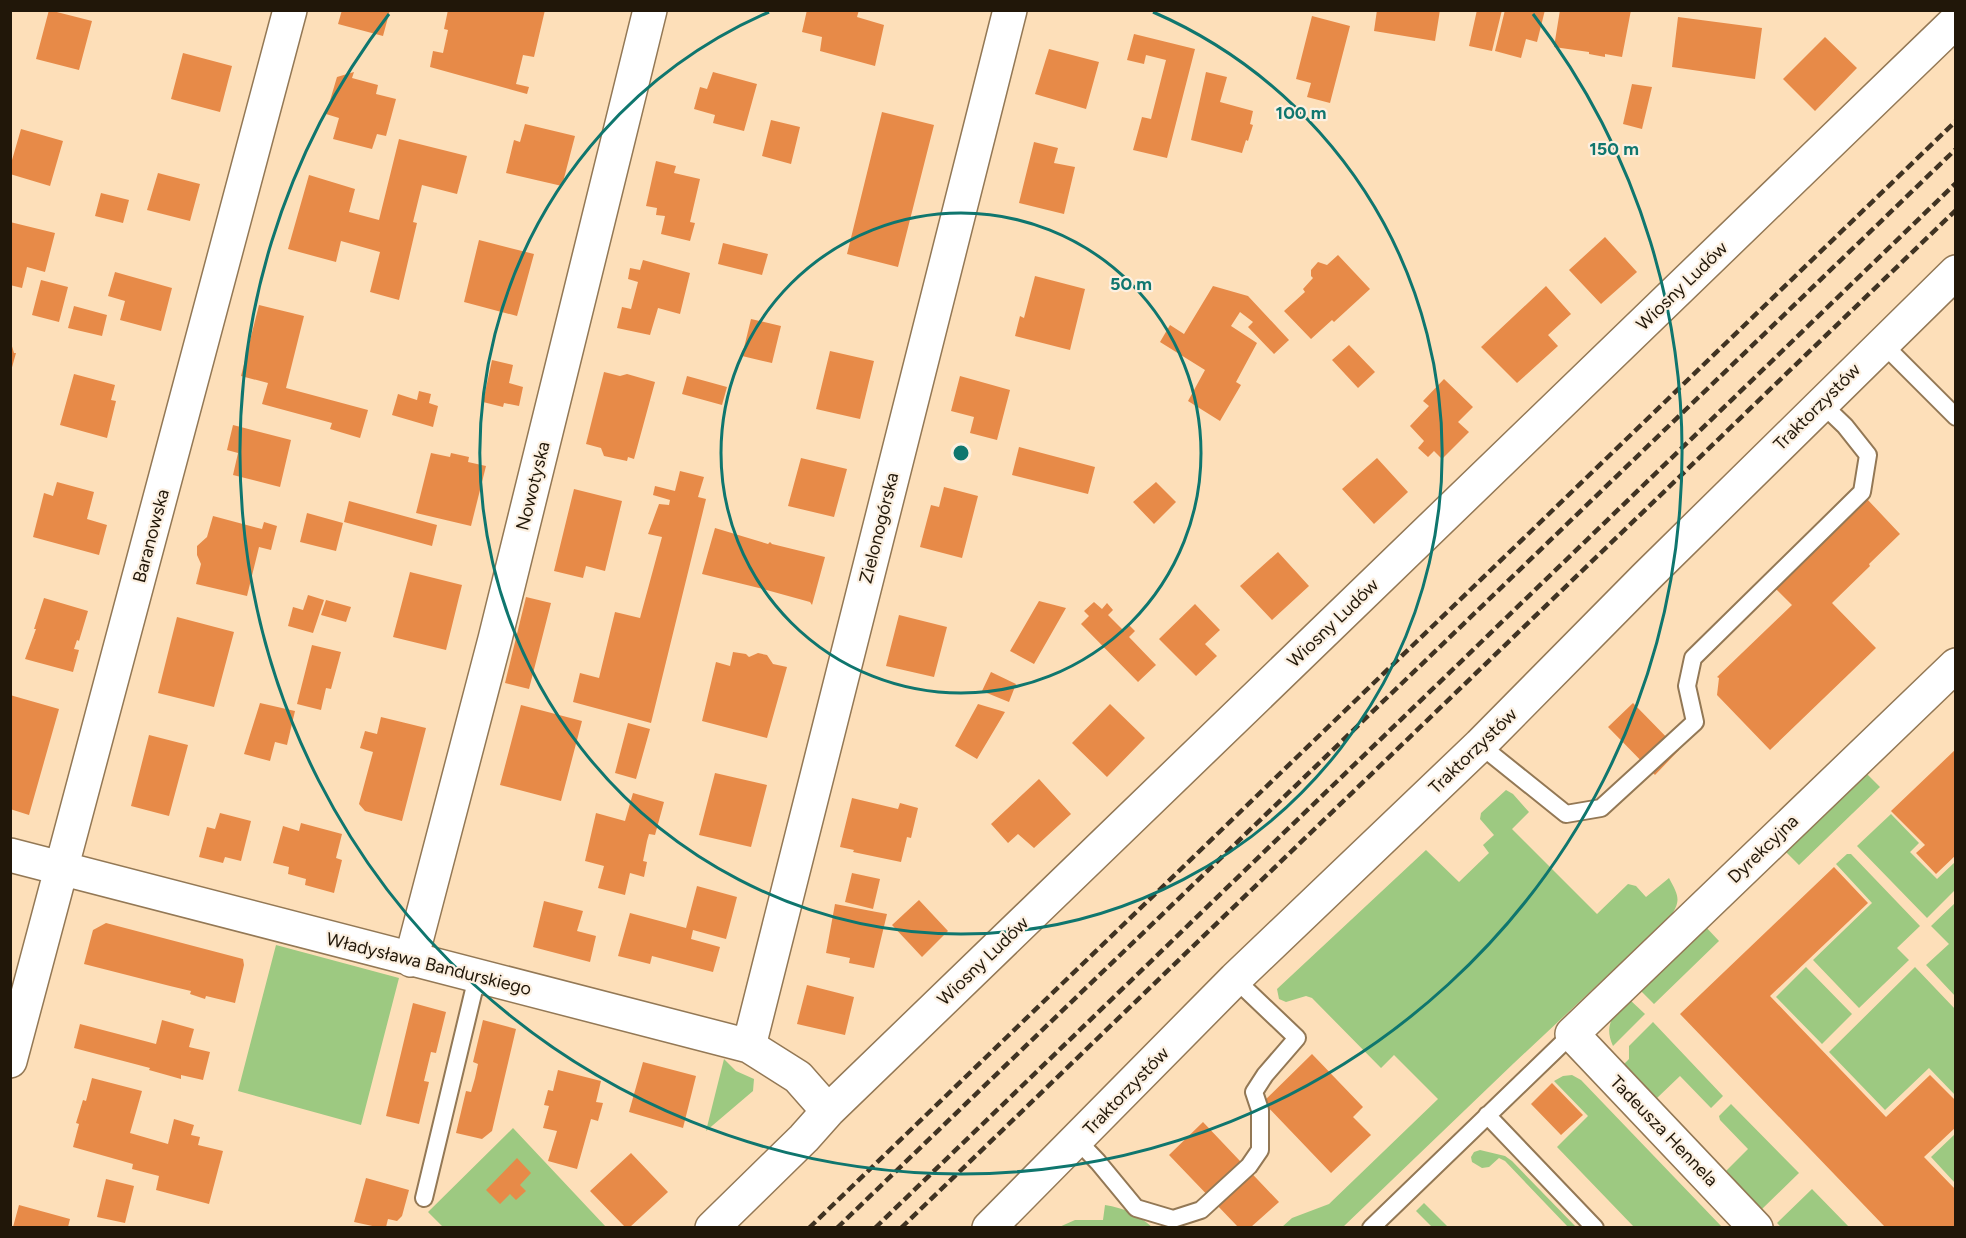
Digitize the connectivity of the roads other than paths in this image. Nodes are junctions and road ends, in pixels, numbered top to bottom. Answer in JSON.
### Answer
{"nodes":[{"id":1,"x":290,"y":10,"type":"edge"},
{"id":2,"x":650,"y":10,"type":"edge"},
{"id":3,"x":1010,"y":10,"type":"edge"},
{"id":4,"x":1956,"y":21,"type":"edge"},
{"id":5,"x":1956,"y":272,"type":"edge"},
{"id":6,"x":1882,"y":343,"type":"junction"},
{"id":7,"x":1821,"y":403,"type":"junction"},
{"id":8,"x":1956,"y":417,"type":"edge"},
{"id":9,"x":1956,"y":665,"type":"edge"},
{"id":10,"x":1480,"y":745,"type":"junction"},
{"id":11,"x":10,"y":855,"type":"edge"},
{"id":12,"x":62,"y":869,"type":"junction"},
{"id":13,"x":411,"y":960,"type":"junction"},
{"id":14,"x":477,"y":976,"type":"junction"},
{"id":15,"x":1235,"y":979,"type":"junction"},
{"id":16,"x":1572,"y":1034,"type":"junction"},
{"id":17,"x":749,"y":1046,"type":"junction"},
{"id":18,"x":10,"y":1061,"type":"edge"},
{"id":19,"x":828,"y":1111,"type":"junction"},
{"id":20,"x":1488,"y":1115,"type":"junction"},
{"id":21,"x":1077,"y":1140,"type":"junction"},
{"id":22,"x":424,"y":1198,"type":"dead end"},
{"id":23,"x":712,"y":1227,"type":"edge"},
{"id":24,"x":989,"y":1227,"type":"edge"},
{"id":25,"x":1371,"y":1227,"type":"edge"},
{"id":26,"x":1595,"y":1227,"type":"edge"},
{"id":27,"x":1756,"y":1227,"type":"edge"}],
"edges":[{"from":1,"to":12,"type":"street","name":"Baranowska"},
{"from":2,"to":13,"type":"street","name":"Nowotyska"},
{"from":3,"to":17,"type":"street","name":"Zielonogórska"},
{"from":4,"to":19,"type":"street","name":"Wiosny Ludów"},
{"from":5,"to":6,"type":"street","name":"Traktorzystów"},
{"from":6,"to":7,"type":"street","name":"Traktorzystów"},
{"from":6,"to":8,"type":"lane"},
{"from":7,"to":10,"type":"street","name":"Traktorzystów"},
{"from":7,"to":10,"type":"lane"},
{"from":9,"to":16,"type":"street","name":"Dyrekcyjna"},
{"from":10,"to":15,"type":"street","name":"Traktorzystów"},
{"from":11,"to":12,"type":"street","name":"Władysława Bandurskiego"},
{"from":12,"to":13,"type":"street","name":"Władysława Bandurskiego"},
{"from":12,"to":18,"type":"street","name":"Baranowska"},
{"from":13,"to":14,"type":"street","name":"Władysława Bandurskiego"},
{"from":14,"to":17,"type":"street","name":"Władysława Bandurskiego"},
{"from":14,"to":22,"type":"lane"},
{"from":15,"to":21,"type":"street","name":"Traktorzystów"},
{"from":15,"to":21,"type":"lane"},
{"from":16,"to":20,"type":"lane"},
{"from":16,"to":27,"type":"street","name":"Tadeusza Hennela"},
{"from":17,"to":19,"type":"street","name":"Władysława Bandurskiego"},
{"from":19,"to":23,"type":"street","name":"Wiosny Ludów"},
{"from":20,"to":25,"type":"lane"},
{"from":20,"to":26,"type":"lane"},
{"from":21,"to":24,"type":"street","name":"Traktorzystów"}]}
